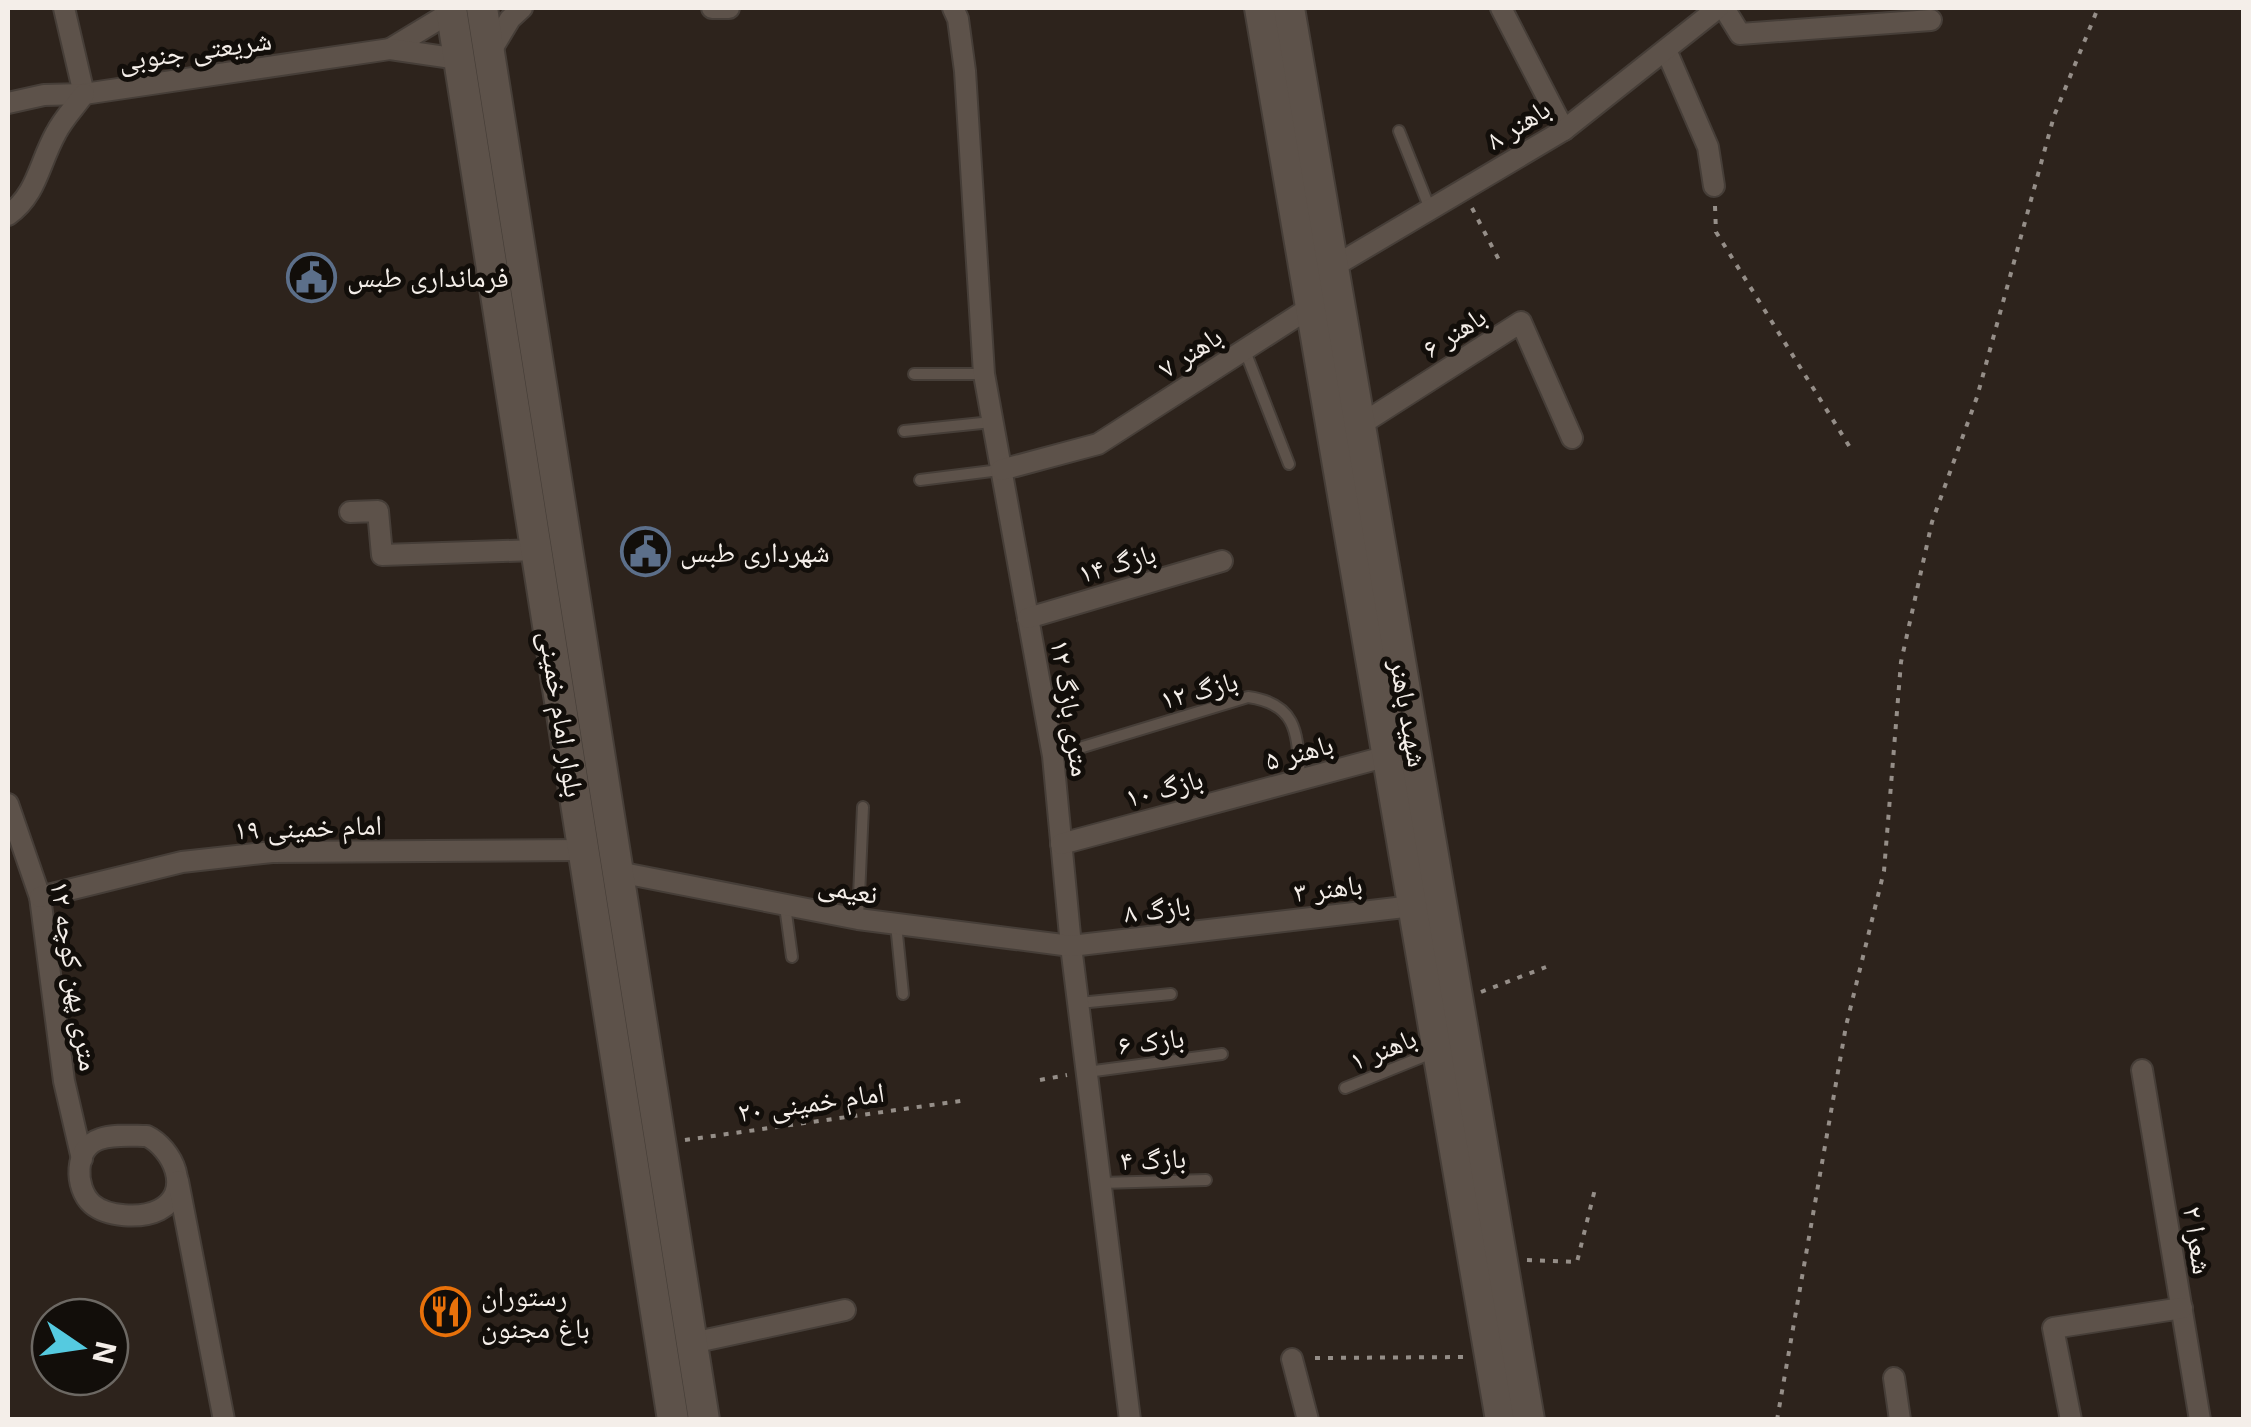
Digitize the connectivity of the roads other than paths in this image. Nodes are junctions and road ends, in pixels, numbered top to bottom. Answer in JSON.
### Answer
{"nodes":[{"id":1,"x":64,"y":8,"type":"edge"},
{"id":2,"x":482,"y":8,"type":"edge"},
{"id":3,"x":522,"y":8,"type":"edge"},
{"id":4,"x":712,"y":8,"type":"edge"},
{"id":5,"x":729,"y":8,"type":"edge"},
{"id":6,"x":953,"y":8,"type":"edge"},
{"id":7,"x":1260,"y":8,"type":"edge"},
{"id":8,"x":1288,"y":8,"type":"edge"},
{"id":9,"x":1500,"y":8,"type":"edge"},
{"id":10,"x":1721,"y":8,"type":"edge"},
{"id":11,"x":451,"y":10,"type":"edge"},
{"id":12,"x":1932,"y":20,"type":"dead end"},
{"id":13,"x":390,"y":49,"type":"junction"},
{"id":14,"x":1666,"y":50,"type":"junction"},
{"id":15,"x":489,"y":54,"type":"junction"},
{"id":16,"x":459,"y":59,"type":"junction"},
{"id":17,"x":84,"y":94,"type":"junction"},
{"id":18,"x":8,"y":104,"type":"edge"},
{"id":19,"x":1564,"y":130,"type":"junction"},
{"id":20,"x":1399,"y":131,"type":"dead end"},
{"id":21,"x":1714,"y":186,"type":"road end"},
{"id":22,"x":1430,"y":210,"type":"junction"},
{"id":23,"x":8,"y":215,"type":"edge"},
{"id":24,"x":522,"y":260,"type":"junction"},
{"id":25,"x":491,"y":265,"type":"junction"},
{"id":26,"x":1333,"y":268,"type":"junction"},
{"id":27,"x":1311,"y":306,"type":"junction"},
{"id":28,"x":1244,"y":350,"type":"junction"},
{"id":29,"x":914,"y":374,"type":"dead end"},
{"id":30,"x":984,"y":374,"type":"junction"},
{"id":31,"x":993,"y":422,"type":"junction"},
{"id":32,"x":1360,"y":425,"type":"junction"},
{"id":33,"x":904,"y":432,"type":"dead end"},
{"id":34,"x":1572,"y":438,"type":"dead end"},
{"id":35,"x":1289,"y":464,"type":"dead end"},
{"id":36,"x":1001,"y":470,"type":"junction"},
{"id":37,"x":920,"y":480,"type":"dead end"},
{"id":38,"x":350,"y":512,"type":"dead end"},
{"id":39,"x":536,"y":550,"type":"junction"},
{"id":40,"x":1222,"y":561,"type":"dead end"},
{"id":41,"x":1028,"y":618,"type":"junction"},
{"id":42,"x":1053,"y":756,"type":"junction"},
{"id":43,"x":1388,"y":756,"type":"junction"},
{"id":44,"x":1300,"y":780,"type":"junction"},
{"id":45,"x":1224,"y":800,"type":"joint"},
{"id":46,"x":8,"y":804,"type":"edge"},
{"id":47,"x":862,"y":806,"type":"dead end"},
{"id":48,"x":1061,"y":844,"type":"junction"},
{"id":49,"x":583,"y":850,"type":"junction"},
{"id":50,"x":618,"y":872,"type":"junction"},
{"id":51,"x":40,"y":897,"type":"junction"},
{"id":52,"x":1427,"y":904,"type":"junction"},
{"id":53,"x":785,"y":905,"type":"junction"},
{"id":54,"x":858,"y":920,"type":"junction"},
{"id":55,"x":896,"y":924,"type":"junction"},
{"id":56,"x":1248,"y":925,"type":"joint"},
{"id":57,"x":1071,"y":946,"type":"junction"},
{"id":58,"x":792,"y":957,"type":"dead end"},
{"id":59,"x":903,"y":994,"type":"dead end"},
{"id":60,"x":1170,"y":994,"type":"dead end"},
{"id":61,"x":1078,"y":1002,"type":"junction"},
{"id":62,"x":1438,"y":1051,"type":"junction"},
{"id":63,"x":1222,"y":1054,"type":"dead end"},
{"id":64,"x":2142,"y":1070,"type":"dead end"},
{"id":65,"x":1087,"y":1072,"type":"junction"},
{"id":66,"x":1345,"y":1088,"type":"dead end"},
{"id":67,"x":82,"y":1159,"type":"junction"},
{"id":68,"x":177,"y":1176,"type":"junction"},
{"id":69,"x":1206,"y":1180,"type":"dead end"},
{"id":70,"x":1100,"y":1183,"type":"junction"},
{"id":71,"x":2182,"y":1308,"type":"junction"},
{"id":72,"x":845,"y":1310,"type":"dead end"},
{"id":73,"x":692,"y":1343,"type":"junction"},
{"id":74,"x":1292,"y":1358,"type":"road end"},
{"id":75,"x":1894,"y":1378,"type":"dead end"},
{"id":76,"x":224,"y":1420,"type":"edge"},
{"id":77,"x":672,"y":1420,"type":"edge"},
{"id":78,"x":704,"y":1420,"type":"edge"},
{"id":79,"x":1130,"y":1420,"type":"edge"},
{"id":80,"x":1308,"y":1420,"type":"edge"},
{"id":81,"x":1501,"y":1420,"type":"edge"},
{"id":82,"x":1530,"y":1420,"type":"edge"},
{"id":83,"x":1900,"y":1420,"type":"edge"},
{"id":84,"x":2071,"y":1420,"type":"edge"},
{"id":85,"x":2200,"y":1420,"type":"edge"}],
"edges":[{"from":1,"to":17,"type":"street"},
{"from":2,"to":15,"type":"main road","name":"بلوار امام خمینی"},
{"from":3,"to":15,"type":"street"},
{"from":4,"to":5,"type":"street"},
{"from":6,"to":30,"type":"street","name":"۱۲ متری بازگ"},
{"from":7,"to":27,"type":"main road","name":"شهید باهنر"},
{"from":8,"to":26,"type":"main road","name":"شهید باهنر"},
{"from":9,"to":19,"type":"street"},
{"from":10,"to":12,"type":"street"},
{"from":10,"to":14,"type":"street","name":"باهنر ۸"},
{"from":11,"to":13,"type":"street"},
{"from":11,"to":16,"type":"main road","name":"بلوار امام خمینی"},
{"from":13,"to":16,"type":"street"},
{"from":13,"to":17,"type":"street","name":"شریعتی جنوبی"},
{"from":14,"to":19,"type":"street","name":"باهنر ۸"},
{"from":14,"to":21,"type":"street"},
{"from":15,"to":24,"type":"main road","name":"بلوار امام خمینی"},
{"from":16,"to":25,"type":"main road","name":"بلوار امام خمینی"},
{"from":17,"to":18,"type":"street","name":"شریعتی جنوبی"},
{"from":17,"to":23,"type":"street"},
{"from":19,"to":22,"type":"street","name":"باهنر ۸"},
{"from":20,"to":22,"type":"lane"},
{"from":22,"to":26,"type":"street","name":"باهنر ۸"},
{"from":24,"to":25,"type":"main road"},
{"from":24,"to":50,"type":"main road","name":"بلوار امام خمینی"},
{"from":25,"to":39,"type":"main road","name":"بلوار امام خمینی"},
{"from":26,"to":32,"type":"main road","name":"شهید باهنر"},
{"from":27,"to":28,"type":"street","name":"باهنر ۷"},
{"from":27,"to":43,"type":"main road","name":"شهید باهنر"},
{"from":28,"to":35,"type":"lane"},
{"from":28,"to":36,"type":"street","name":"باهنر ۷"},
{"from":29,"to":30,"type":"lane"},
{"from":30,"to":31,"type":"street","name":"۱۲ متری بازگ"},
{"from":31,"to":33,"type":"lane"},
{"from":31,"to":36,"type":"street","name":"۱۲ متری بازگ"},
{"from":32,"to":34,"type":"street","name":"باهنر ۶"},
{"from":32,"to":52,"type":"main road","name":"شهید باهنر"},
{"from":36,"to":37,"type":"lane"},
{"from":36,"to":41,"type":"street","name":"۱۲ متری بازگ"},
{"from":38,"to":39,"type":"street"},
{"from":39,"to":49,"type":"main road","name":"بلوار امام خمینی"},
{"from":40,"to":41,"type":"street","name":"بازگ ۱۴"},
{"from":41,"to":42,"type":"street","name":"۱۲ متری بازگ"},
{"from":42,"to":44,"type":"lane","name":"بازگ ۱۲"},
{"from":42,"to":48,"type":"street","name":"۱۲ متری بازگ"},
{"from":43,"to":44,"type":"street","name":"باهنر ۵"},
{"from":43,"to":52,"type":"main road","name":"شهید باهنر"},
{"from":44,"to":45,"type":"street","name":"باهنر ۵"},
{"from":45,"to":48,"type":"street","name":"بازگ ۱۰"},
{"from":46,"to":51,"type":"street","name":"۱۲ متری پهن کوچه"},
{"from":47,"to":54,"type":"lane"},
{"from":48,"to":57,"type":"street","name":"۱۲ متری بازگ"},
{"from":49,"to":51,"type":"street","name":"امام خمینی ۱۹"},
{"from":49,"to":77,"type":"main road","name":"بلوار امام خمینی"},
{"from":50,"to":53,"type":"street","name":"نعیمی"},
{"from":50,"to":73,"type":"main road","name":"بلوار امام خمینی"},
{"from":51,"to":67,"type":"street","name":"۱۲ متری پهن کوچه"},
{"from":52,"to":56,"type":"street","name":"باهنر ۳"},
{"from":52,"to":62,"type":"main road","name":"شهید باهنر"},
{"from":52,"to":82,"type":"main road","name":"شهید باهنر"},
{"from":53,"to":54,"type":"street","name":"نعیمی"},
{"from":53,"to":58,"type":"lane"},
{"from":54,"to":55,"type":"street","name":"نعیمی"},
{"from":55,"to":57,"type":"street","name":"نعیمی"},
{"from":55,"to":59,"type":"lane"},
{"from":56,"to":57,"type":"street","name":"بازگ ۸"},
{"from":57,"to":61,"type":"street","name":"۱۲ متری بازگ"},
{"from":60,"to":61,"type":"lane"},
{"from":61,"to":65,"type":"street","name":"۱۲ متری بازگ"},
{"from":62,"to":66,"type":"lane","name":"باهنر ۱"},
{"from":62,"to":81,"type":"main road","name":"شهید باهنر"},
{"from":63,"to":65,"type":"lane","name":"بازک ۶"},
{"from":64,"to":71,"type":"street","name":"شعرا ۲"},
{"from":65,"to":70,"type":"street","name":"۱۲ متری بازگ"},
{"from":67,"to":68,"type":"street"},
{"from":67,"to":68,"type":"street"},
{"from":68,"to":76,"type":"street"},
{"from":69,"to":70,"type":"lane","name":"بازگ ۴"},
{"from":70,"to":79,"type":"street","name":"۱۲ متری بازگ"},
{"from":71,"to":84,"type":"street"},
{"from":71,"to":85,"type":"street","name":"شعرا ۲"},
{"from":72,"to":73,"type":"street"},
{"from":73,"to":78,"type":"main road","name":"بلوار امام خمینی"},
{"from":74,"to":80,"type":"street"},
{"from":75,"to":83,"type":"street"}]}
